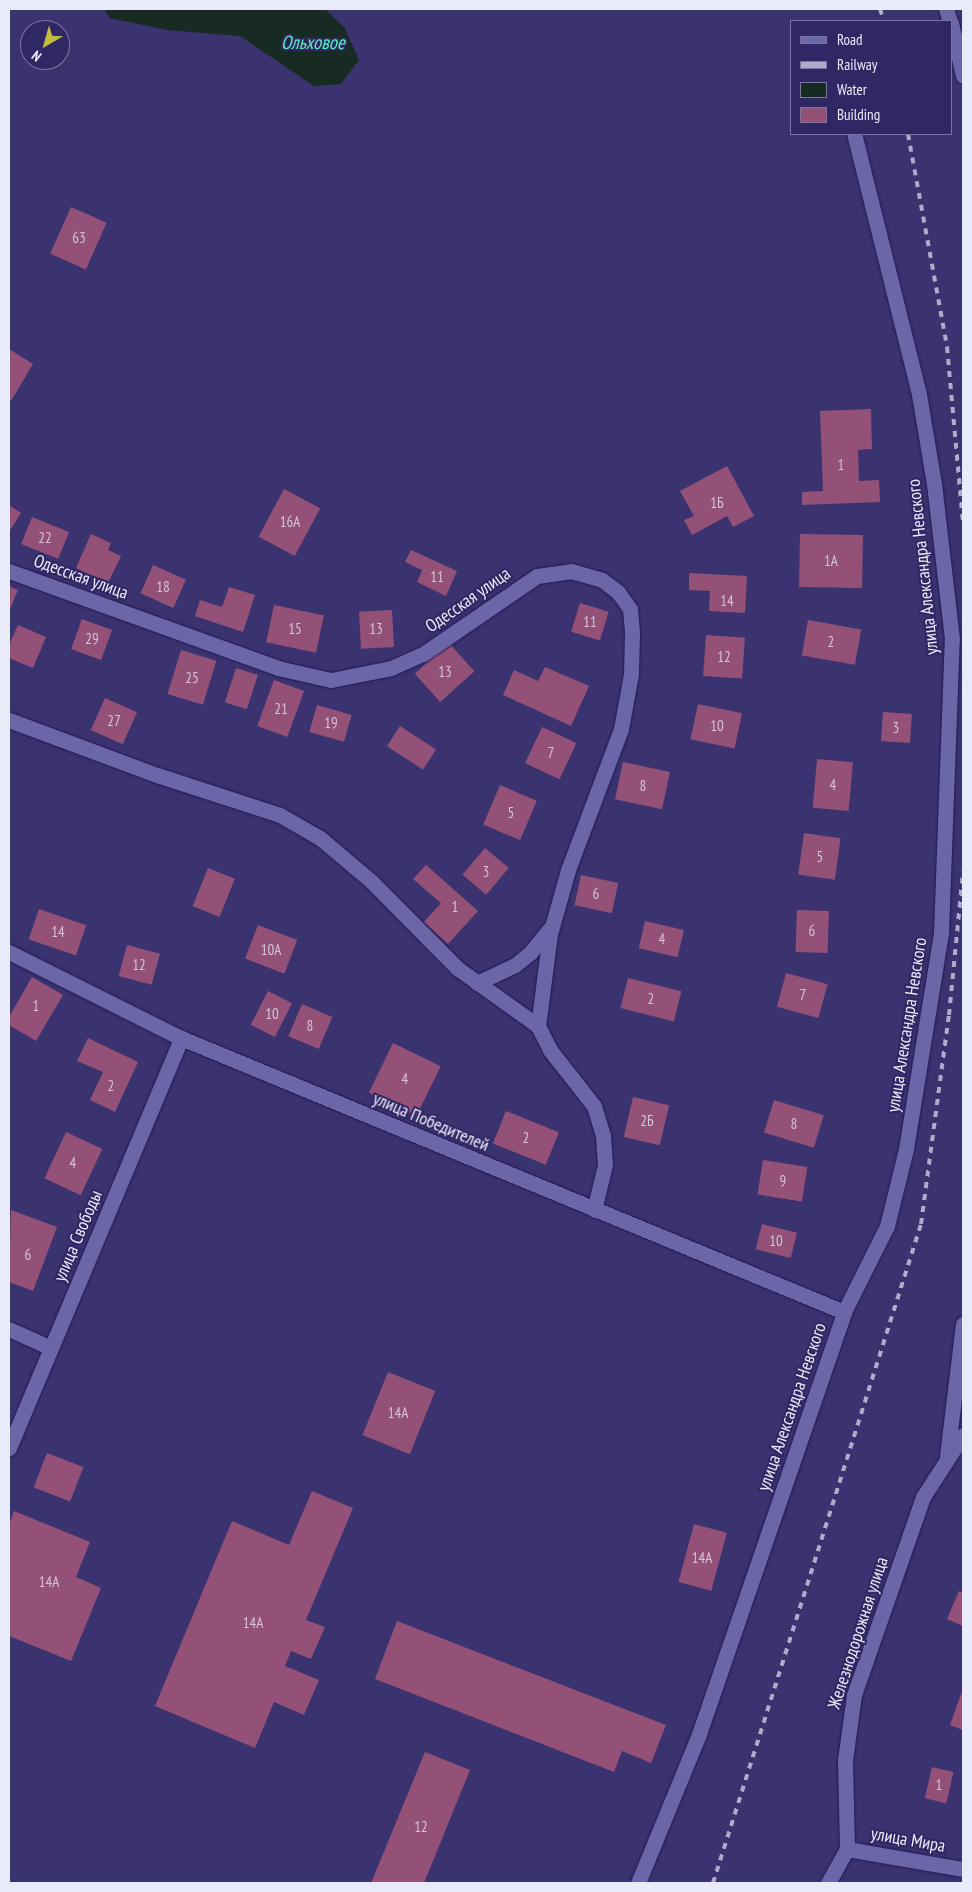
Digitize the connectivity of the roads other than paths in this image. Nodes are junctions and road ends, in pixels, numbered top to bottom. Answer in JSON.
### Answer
{"nodes":[{"id":1,"x":952,"y":30,"type":"edge"},
{"id":2,"x":963,"y":76,"type":"edge"},
{"id":3,"x":854,"y":135,"type":"edge"},
{"id":4,"x":9,"y":570,"type":"edge"},
{"id":5,"x":9,"y":720,"type":"edge"},
{"id":6,"x":553,"y":924,"type":"junction"},
{"id":7,"x":9,"y":952,"type":"edge"},
{"id":8,"x":477,"y":983,"type":"junction"},
{"id":9,"x":538,"y":1026,"type":"junction"},
{"id":10,"x":181,"y":1038,"type":"junction"},
{"id":11,"x":594,"y":1210,"type":"junction"},
{"id":12,"x":844,"y":1312,"type":"junction"},
{"id":13,"x":963,"y":1324,"type":"edge"},
{"id":14,"x":9,"y":1329,"type":"edge"},
{"id":15,"x":51,"y":1348,"type":"junction"},
{"id":16,"x":963,"y":1435,"type":"edge"},
{"id":17,"x":9,"y":1448,"type":"edge"},
{"id":18,"x":947,"y":1460,"type":"junction"},
{"id":19,"x":847,"y":1849,"type":"junction"},
{"id":20,"x":963,"y":1869,"type":"edge"},
{"id":21,"x":638,"y":1883,"type":"edge"},
{"id":22,"x":828,"y":1883,"type":"edge"}],
"edges":[{"from":1,"to":2,"type":"street"},
{"from":3,"to":12,"type":"street","name":"улица Александра Невского"},
{"from":4,"to":6,"type":"street","name":"Одесская улица"},
{"from":5,"to":8,"type":"street"},
{"from":6,"to":8,"type":"street","name":"Одесская улица"},
{"from":6,"to":9,"type":"street","name":"Одесская улица"},
{"from":7,"to":10,"type":"street","name":"улица Победителей"},
{"from":8,"to":9,"type":"street"},
{"from":9,"to":11,"type":"street"},
{"from":10,"to":11,"type":"street","name":"улица Победителей"},
{"from":10,"to":15,"type":"street","name":"улица Свободы"},
{"from":11,"to":12,"type":"street","name":"улица Победителей"},
{"from":12,"to":21,"type":"street","name":"улица Александра Невского"},
{"from":13,"to":18,"type":"street"},
{"from":14,"to":15,"type":"street"},
{"from":15,"to":17,"type":"street","name":"улица Свободы"},
{"from":16,"to":18,"type":"street","name":"Железнодорожная улица"},
{"from":18,"to":19,"type":"street","name":"Железнодорожная улица"},
{"from":19,"to":20,"type":"street","name":"улица Мира"},
{"from":19,"to":22,"type":"street"}]}
